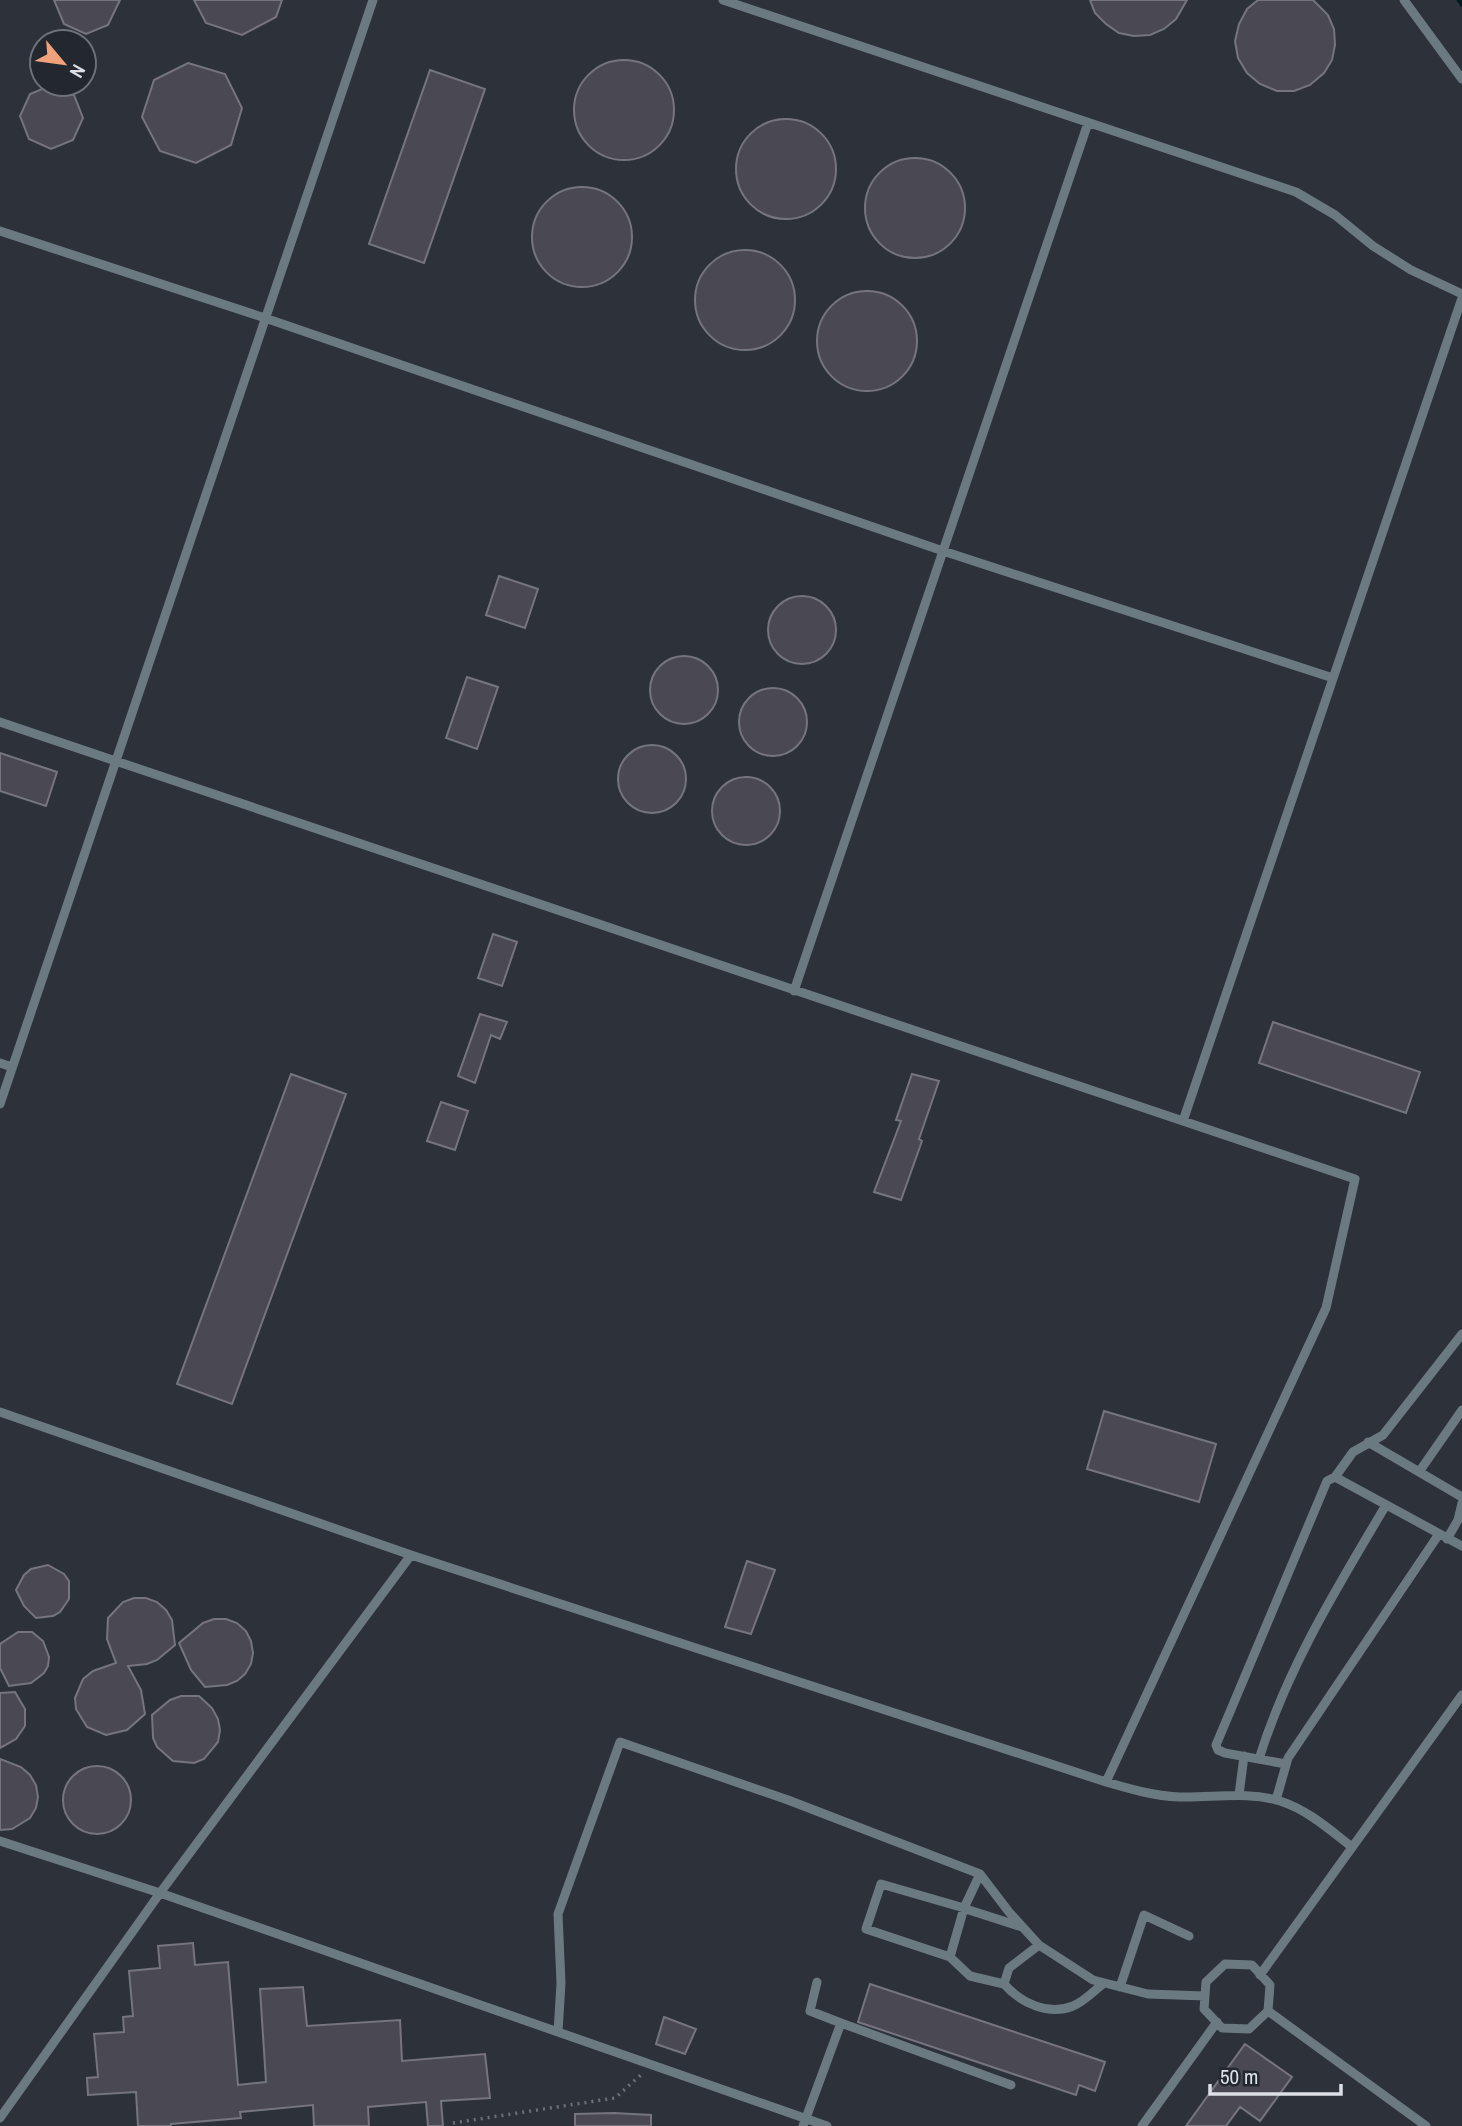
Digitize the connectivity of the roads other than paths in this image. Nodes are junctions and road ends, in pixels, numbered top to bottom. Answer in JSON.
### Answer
{"nodes":[{"id":1,"x":373,"y":0,"type":"edge"},
{"id":2,"x":723,"y":0,"type":"edge"},
{"id":3,"x":1404,"y":0,"type":"edge"},
{"id":4,"x":1462,"y":79,"type":"edge"},
{"id":5,"x":1088,"y":123,"type":"junction"},
{"id":6,"x":0,"y":231,"type":"edge"},
{"id":7,"x":1462,"y":296,"type":"edge"},
{"id":8,"x":265,"y":318,"type":"junction"},
{"id":9,"x":943,"y":551,"type":"junction"},
{"id":10,"x":1333,"y":678,"type":"junction"},
{"id":11,"x":0,"y":722,"type":"edge"},
{"id":12,"x":115,"y":762,"type":"junction"},
{"id":13,"x":794,"y":991,"type":"junction"},
{"id":14,"x":0,"y":1063,"type":"edge"},
{"id":15,"x":12,"y":1067,"type":"junction"},
{"id":16,"x":0,"y":1104,"type":"edge"},
{"id":17,"x":1183,"y":1121,"type":"junction"},
{"id":18,"x":1462,"y":1334,"type":"edge"},
{"id":19,"x":1462,"y":1410,"type":"edge"},
{"id":20,"x":0,"y":1412,"type":"edge"},
{"id":21,"x":1368,"y":1442,"type":"junction"},
{"id":22,"x":1419,"y":1472,"type":"junction"},
{"id":23,"x":1335,"y":1477,"type":"junction"},
{"id":24,"x":1462,"y":1497,"type":"edge"},
{"id":25,"x":1462,"y":1503,"type":"edge"},
{"id":26,"x":1386,"y":1505,"type":"junction"},
{"id":27,"x":1451,"y":1541,"type":"edge"},
{"id":28,"x":411,"y":1555,"type":"junction"},
{"id":29,"x":1462,"y":1695,"type":"edge"},
{"id":30,"x":1244,"y":1756,"type":"junction"},
{"id":31,"x":1259,"y":1759,"type":"junction"},
{"id":32,"x":1286,"y":1764,"type":"junction"},
{"id":33,"x":1106,"y":1782,"type":"junction"},
{"id":34,"x":1238,"y":1796,"type":"junction"},
{"id":35,"x":1279,"y":1801,"type":"junction"},
{"id":36,"x":0,"y":1841,"type":"edge"},
{"id":37,"x":1352,"y":1847,"type":"junction"},
{"id":38,"x":980,"y":1874,"type":"junction"},
{"id":39,"x":160,"y":1893,"type":"junction"},
{"id":40,"x":964,"y":1908,"type":"junction"},
{"id":41,"x":1023,"y":1928,"type":"junction"},
{"id":42,"x":1189,"y":1936,"type":"dead end"},
{"id":43,"x":1039,"y":1945,"type":"junction"},
{"id":44,"x":950,"y":1957,"type":"junction"},
{"id":45,"x":1260,"y":1975,"type":"junction"},
{"id":46,"x":817,"y":1982,"type":"dead end"},
{"id":47,"x":1104,"y":1983,"type":"junction"},
{"id":48,"x":1004,"y":1984,"type":"junction"},
{"id":49,"x":1120,"y":1987,"type":"junction"},
{"id":50,"x":1205,"y":1996,"type":"junction"},
{"id":51,"x":1268,"y":2011,"type":"junction"},
{"id":52,"x":1217,"y":2022,"type":"junction"},
{"id":53,"x":841,"y":2023,"type":"junction"},
{"id":54,"x":558,"y":2032,"type":"junction"},
{"id":55,"x":1011,"y":2085,"type":"dead end"},
{"id":56,"x":0,"y":2118,"type":"edge"},
{"id":57,"x":804,"y":2122,"type":"edge"},
{"id":58,"x":827,"y":2126,"type":"edge"},
{"id":59,"x":1142,"y":2126,"type":"edge"},
{"id":60,"x":1426,"y":2126,"type":"edge"}],
"edges":[{"from":1,"to":8,"type":"lane"},
{"from":2,"to":5,"type":"lane"},
{"from":3,"to":4,"type":"lane"},
{"from":5,"to":7,"type":"lane"},
{"from":5,"to":9,"type":"lane"},
{"from":6,"to":8,"type":"lane"},
{"from":7,"to":10,"type":"lane"},
{"from":8,"to":9,"type":"lane"},
{"from":8,"to":12,"type":"lane"},
{"from":9,"to":10,"type":"lane"},
{"from":9,"to":13,"type":"lane"},
{"from":10,"to":17,"type":"lane"},
{"from":11,"to":12,"type":"lane"},
{"from":12,"to":13,"type":"lane"},
{"from":12,"to":15,"type":"lane"},
{"from":13,"to":17,"type":"lane"},
{"from":14,"to":15,"type":"lane"},
{"from":15,"to":16,"type":"lane"},
{"from":17,"to":33,"type":"lane"},
{"from":18,"to":21,"type":"lane"},
{"from":19,"to":22,"type":"lane"},
{"from":20,"to":28,"type":"lane"},
{"from":21,"to":22,"type":"lane"},
{"from":21,"to":23,"type":"lane"},
{"from":22,"to":24,"type":"lane"},
{"from":23,"to":26,"type":"lane"},
{"from":23,"to":30,"type":"lane"},
{"from":25,"to":27,"type":"lane"},
{"from":26,"to":27,"type":"lane"},
{"from":26,"to":31,"type":"lane"},
{"from":27,"to":32,"type":"lane"},
{"from":28,"to":33,"type":"lane"},
{"from":28,"to":39,"type":"lane"},
{"from":29,"to":37,"type":"lane"},
{"from":30,"to":31,"type":"lane"},
{"from":30,"to":34,"type":"lane"},
{"from":31,"to":32,"type":"lane"},
{"from":32,"to":35,"type":"lane"},
{"from":33,"to":34,"type":"lane"},
{"from":34,"to":35,"type":"lane"},
{"from":35,"to":37,"type":"lane"},
{"from":36,"to":39,"type":"lane"},
{"from":37,"to":45,"type":"lane"},
{"from":38,"to":40,"type":"lane"},
{"from":38,"to":41,"type":"lane"},
{"from":38,"to":54,"type":"lane"},
{"from":39,"to":54,"type":"lane"},
{"from":39,"to":56,"type":"lane"},
{"from":40,"to":41,"type":"lane"},
{"from":40,"to":44,"type":"lane"},
{"from":40,"to":44,"type":"lane"},
{"from":41,"to":43,"type":"lane"},
{"from":42,"to":49,"type":"lane"},
{"from":43,"to":47,"type":"lane"},
{"from":43,"to":48,"type":"lane"},
{"from":44,"to":48,"type":"lane"},
{"from":45,"to":50,"type":"lane"},
{"from":45,"to":51,"type":"lane"},
{"from":46,"to":53,"type":"lane"},
{"from":47,"to":48,"type":"lane"},
{"from":47,"to":49,"type":"lane"},
{"from":49,"to":50,"type":"lane"},
{"from":50,"to":52,"type":"lane"},
{"from":51,"to":52,"type":"lane"},
{"from":51,"to":60,"type":"lane"},
{"from":52,"to":59,"type":"lane"},
{"from":53,"to":55,"type":"lane"},
{"from":53,"to":57,"type":"lane"},
{"from":54,"to":57,"type":"lane"},
{"from":57,"to":58,"type":"lane"}]}
